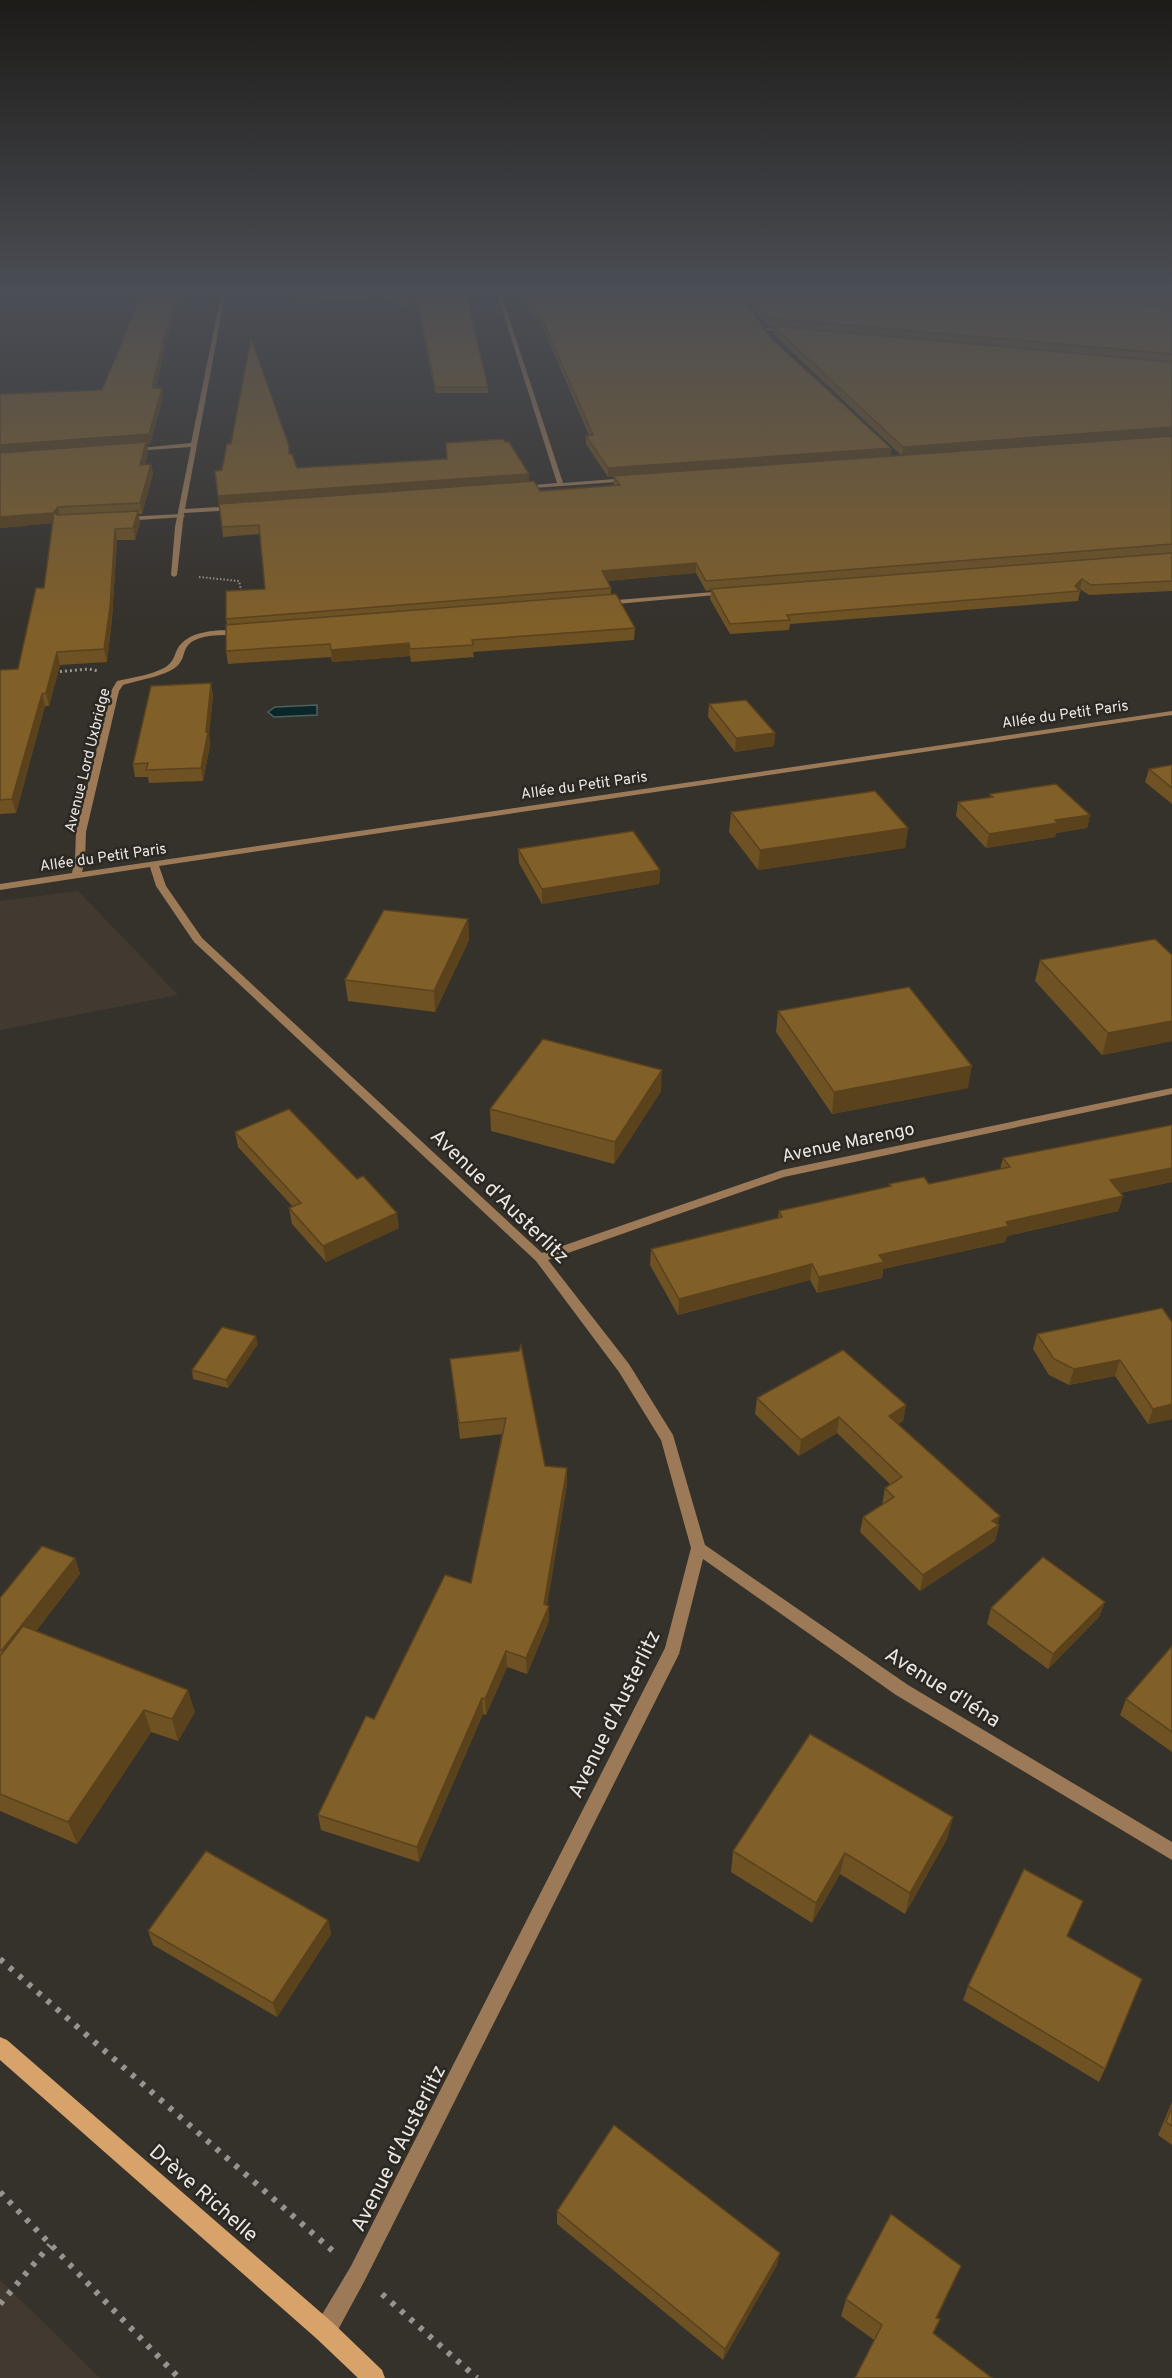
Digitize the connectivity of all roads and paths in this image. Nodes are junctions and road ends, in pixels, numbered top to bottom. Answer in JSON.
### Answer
{"nodes":[{"id":1,"x":203,"y":401,"type":"edge"},
{"id":2,"x":534,"y":401,"type":"edge"},
{"id":3,"x":194,"y":445,"type":"junction"},
{"id":4,"x":127,"y":449,"type":"edge"},
{"id":5,"x":631,"y":480,"type":"edge"},
{"id":6,"x":561,"y":485,"type":"junction"},
{"id":7,"x":513,"y":489,"type":"edge"},
{"id":8,"x":240,"y":508,"type":"edge"},
{"id":9,"x":183,"y":513,"type":"junction"},
{"id":10,"x":116,"y":519,"type":"edge"},
{"id":11,"x":174,"y":575,"type":"joint"},
{"id":12,"x":734,"y":593,"type":"edge"},
{"id":13,"x":592,"y":604,"type":"edge"},
{"id":14,"x":249,"y":631,"type":"joint"},
{"id":15,"x":45,"y":672,"type":"edge"},
{"id":16,"x":131,"y":678,"type":"junction"},
{"id":17,"x":1172,"y":713,"type":"edge"},
{"id":18,"x":154,"y":864,"type":"junction"},
{"id":19,"x":76,"y":876,"type":"junction"},
{"id":20,"x":0,"y":887,"type":"edge"},
{"id":21,"x":1172,"y":1091,"type":"edge"},
{"id":22,"x":540,"y":1258,"type":"junction"},
{"id":23,"x":698,"y":1548,"type":"junction"},
{"id":24,"x":1172,"y":1852,"type":"edge"},
{"id":25,"x":0,"y":1959,"type":"edge"},
{"id":26,"x":0,"y":2047,"type":"edge"},
{"id":27,"x":0,"y":2192,"type":"edge"},
{"id":28,"x":50,"y":2245,"type":"junction"},
{"id":29,"x":358,"y":2273,"type":"junction"},
{"id":30,"x":0,"y":2304,"type":"edge"},
{"id":31,"x":325,"y":2331,"type":"junction"},
{"id":32,"x":178,"y":2378,"type":"edge"},
{"id":33,"x":374,"y":2378,"type":"edge"},
{"id":34,"x":477,"y":2378,"type":"edge"}],
"edges":[{"from":1,"to":3,"type":"street"},
{"from":2,"to":6,"type":"street"},
{"from":3,"to":4,"type":"street"},
{"from":3,"to":9,"type":"street"},
{"from":5,"to":6,"type":"street"},
{"from":6,"to":7,"type":"street"},
{"from":8,"to":9,"type":"street"},
{"from":9,"to":10,"type":"street"},
{"from":9,"to":11,"type":"street"},
{"from":11,"to":14,"type":"path"},
{"from":12,"to":13,"type":"street"},
{"from":14,"to":16,"type":"street","name":"Avenue Lord Uxbridge"},
{"from":15,"to":16,"type":"path"},
{"from":16,"to":19,"type":"street","name":"Avenue Lord Uxbridge"},
{"from":17,"to":18,"type":"street","name":"Allée du Petit Paris"},
{"from":18,"to":19,"type":"street","name":"Allée du Petit Paris"},
{"from":18,"to":22,"type":"street","name":"Avenue d'Austerlitz"},
{"from":19,"to":20,"type":"street","name":"Allée du Petit Paris"},
{"from":21,"to":22,"type":"street","name":"Avenue Marengo"},
{"from":22,"to":23,"type":"street","name":"Avenue d'Austerlitz"},
{"from":23,"to":24,"type":"street","name":"Avenue d'Iéna"},
{"from":23,"to":29,"type":"street","name":"Avenue d'Austerlitz"},
{"from":25,"to":29,"type":"path"},
{"from":26,"to":31,"type":"main road","name":"Drève Richelle"},
{"from":27,"to":28,"type":"path"},
{"from":28,"to":30,"type":"path"},
{"from":28,"to":32,"type":"path"},
{"from":29,"to":31,"type":"street","name":"Avenue d'Austerlitz"},
{"from":29,"to":34,"type":"path"},
{"from":31,"to":33,"type":"main road","name":"Drève Richelle"}]}
